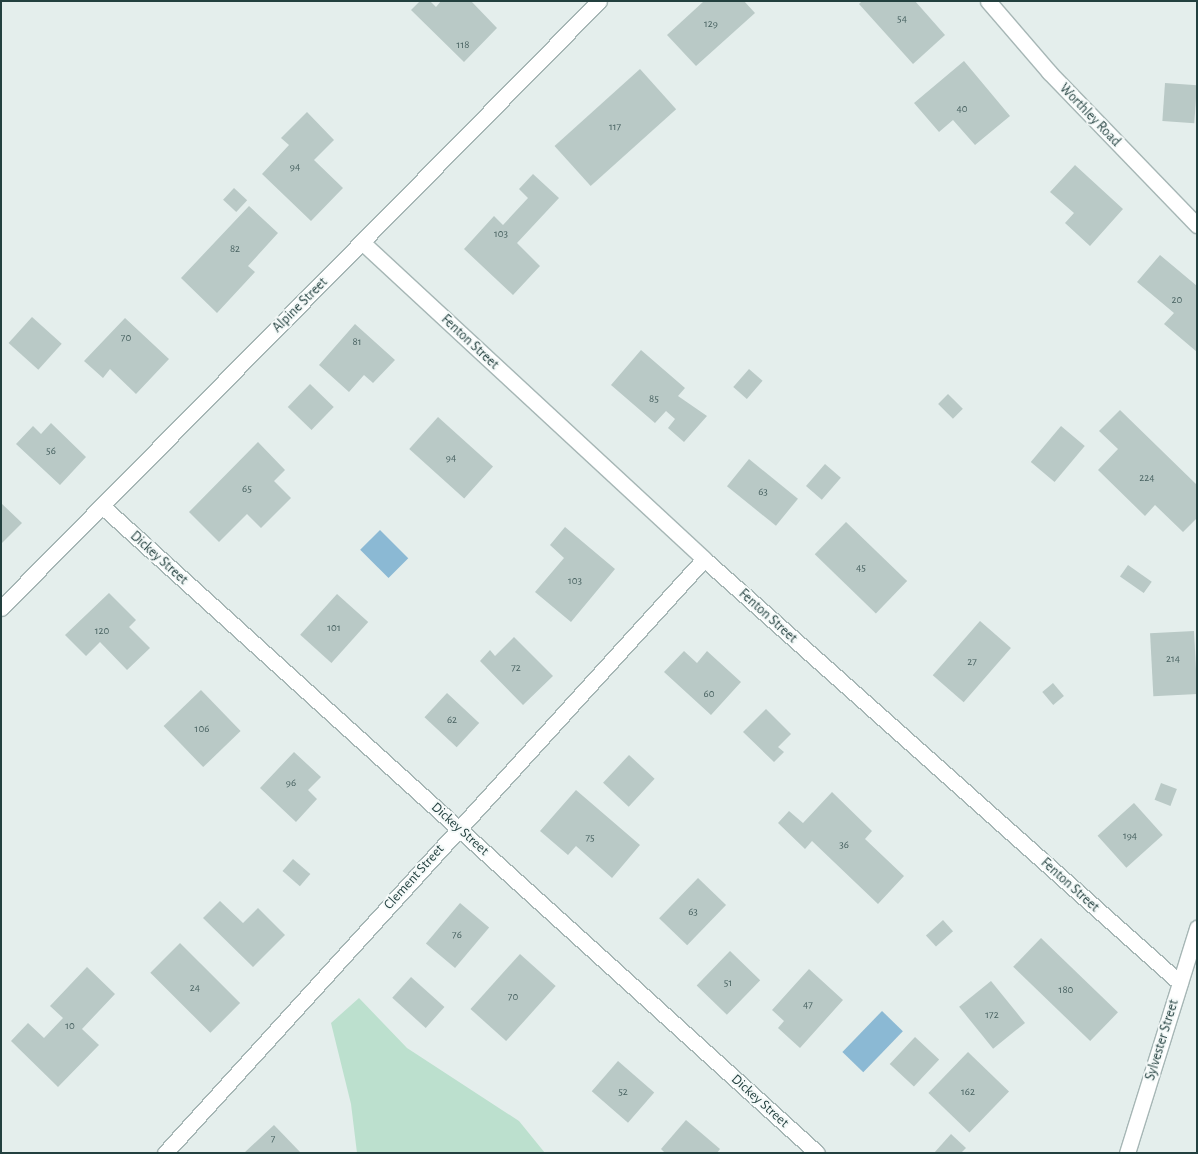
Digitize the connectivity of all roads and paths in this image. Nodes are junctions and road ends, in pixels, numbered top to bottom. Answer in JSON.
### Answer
{"nodes":[{"id":1,"x":599,"y":1,"type":"edge"},
{"id":2,"x":988,"y":1,"type":"edge"},
{"id":3,"x":1197,"y":225,"type":"edge"},
{"id":4,"x":362,"y":242,"type":"junction"},
{"id":5,"x":102,"y":506,"type":"junction"},
{"id":6,"x":704,"y":559,"type":"junction"},
{"id":7,"x":1,"y":608,"type":"edge"},
{"id":8,"x":458,"y":828,"type":"junction"},
{"id":9,"x":1197,"y":928,"type":"edge"},
{"id":10,"x":1180,"y":983,"type":"junction"},
{"id":11,"x":165,"y":1153,"type":"edge"},
{"id":12,"x":817,"y":1153,"type":"edge"},
{"id":13,"x":1126,"y":1153,"type":"edge"}],
"edges":[{"from":1,"to":4,"type":"street","name":"Alpine Street"},
{"from":2,"to":3,"type":"street","name":"Worthley Road"},
{"from":4,"to":5,"type":"street","name":"Alpine Street"},
{"from":4,"to":6,"type":"street","name":"Fenton Street"},
{"from":5,"to":7,"type":"street","name":"Alpine Street"},
{"from":5,"to":8,"type":"street","name":"Dickey Street"},
{"from":6,"to":8,"type":"street","name":"Clement Street"},
{"from":6,"to":10,"type":"street","name":"Fenton Street"},
{"from":8,"to":11,"type":"street","name":"Clement Street"},
{"from":8,"to":12,"type":"street","name":"Dickey Street"},
{"from":9,"to":10,"type":"street","name":"Sylvester Street"},
{"from":10,"to":13,"type":"street","name":"Sylvester Street"}]}
